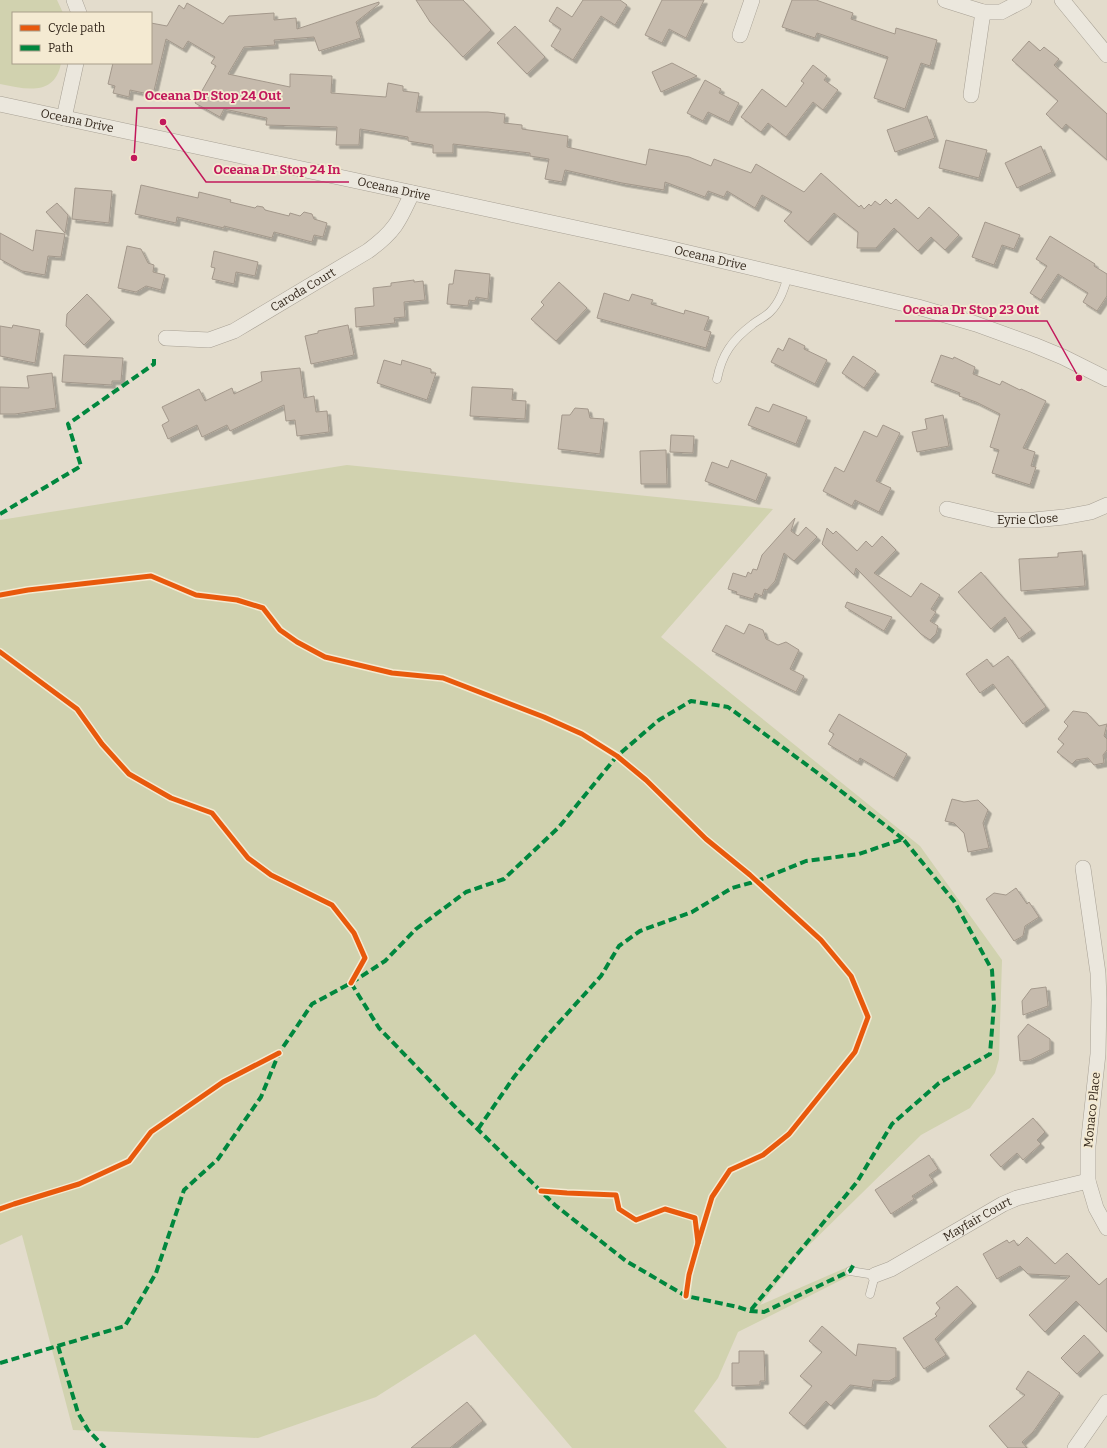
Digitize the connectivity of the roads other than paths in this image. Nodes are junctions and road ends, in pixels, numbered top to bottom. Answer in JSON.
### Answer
{"nodes":[{"id":1,"x":74,"y":0,"type":"edge"},
{"id":2,"x":752,"y":0,"type":"edge"},
{"id":3,"x":945,"y":0,"type":"edge"},
{"id":4,"x":1024,"y":0,"type":"edge"},
{"id":5,"x":1062,"y":0,"type":"edge"},
{"id":6,"x":79,"y":12,"type":"edge"},
{"id":7,"x":982,"y":12,"type":"junction"},
{"id":8,"x":740,"y":35,"type":"dead end"},
{"id":9,"x":1107,"y":54,"type":"edge"},
{"id":10,"x":76,"y":64,"type":"edge"},
{"id":11,"x":971,"y":95,"type":"dead end"},
{"id":12,"x":0,"y":104,"type":"edge"},
{"id":13,"x":64,"y":118,"type":"junction"},
{"id":14,"x":412,"y":193,"type":"junction"},
{"id":15,"x":788,"y":276,"type":"junction"},
{"id":16,"x":166,"y":338,"type":"dead end"},
{"id":17,"x":1107,"y":379,"type":"edge"},
{"id":18,"x":717,"y":380,"type":"dead end"},
{"id":19,"x":1107,"y":505,"type":"edge"},
{"id":20,"x":947,"y":509,"type":"dead end"},
{"id":21,"x":1083,"y":868,"type":"dead end"},
{"id":22,"x":1088,"y":1181,"type":"junction"},
{"id":23,"x":1107,"y":1228,"type":"edge"},
{"id":24,"x":850,"y":1271,"type":"dead end"},
{"id":25,"x":875,"y":1275,"type":"junction"},
{"id":26,"x":870,"y":1294,"type":"dead end"},
{"id":27,"x":1107,"y":1402,"type":"edge"},
{"id":28,"x":1075,"y":1448,"type":"edge"}],
"edges":[{"from":1,"to":6,"type":"street"},
{"from":2,"to":8,"type":"street"},
{"from":3,"to":7,"type":"street"},
{"from":4,"to":7,"type":"street"},
{"from":5,"to":9,"type":"street"},
{"from":7,"to":11,"type":"street"},
{"from":10,"to":13,"type":"street"},
{"from":12,"to":13,"type":"street","name":"Oceana Drive"},
{"from":13,"to":14,"type":"street","name":"Oceana Drive"},
{"from":14,"to":15,"type":"street","name":"Oceana Drive"},
{"from":14,"to":16,"type":"street","name":"Caroda Court"},
{"from":15,"to":17,"type":"street","name":"Oceana Drive"},
{"from":15,"to":18,"type":"lane"},
{"from":19,"to":20,"type":"street","name":"Eyrie Close"},
{"from":21,"to":22,"type":"street","name":"Monaco Place"},
{"from":22,"to":23,"type":"street","name":"Monaco Place"},
{"from":22,"to":25,"type":"street","name":"Mayfair Court"},
{"from":24,"to":25,"type":"lane"},
{"from":25,"to":26,"type":"lane"},
{"from":27,"to":28,"type":"street"}]}
